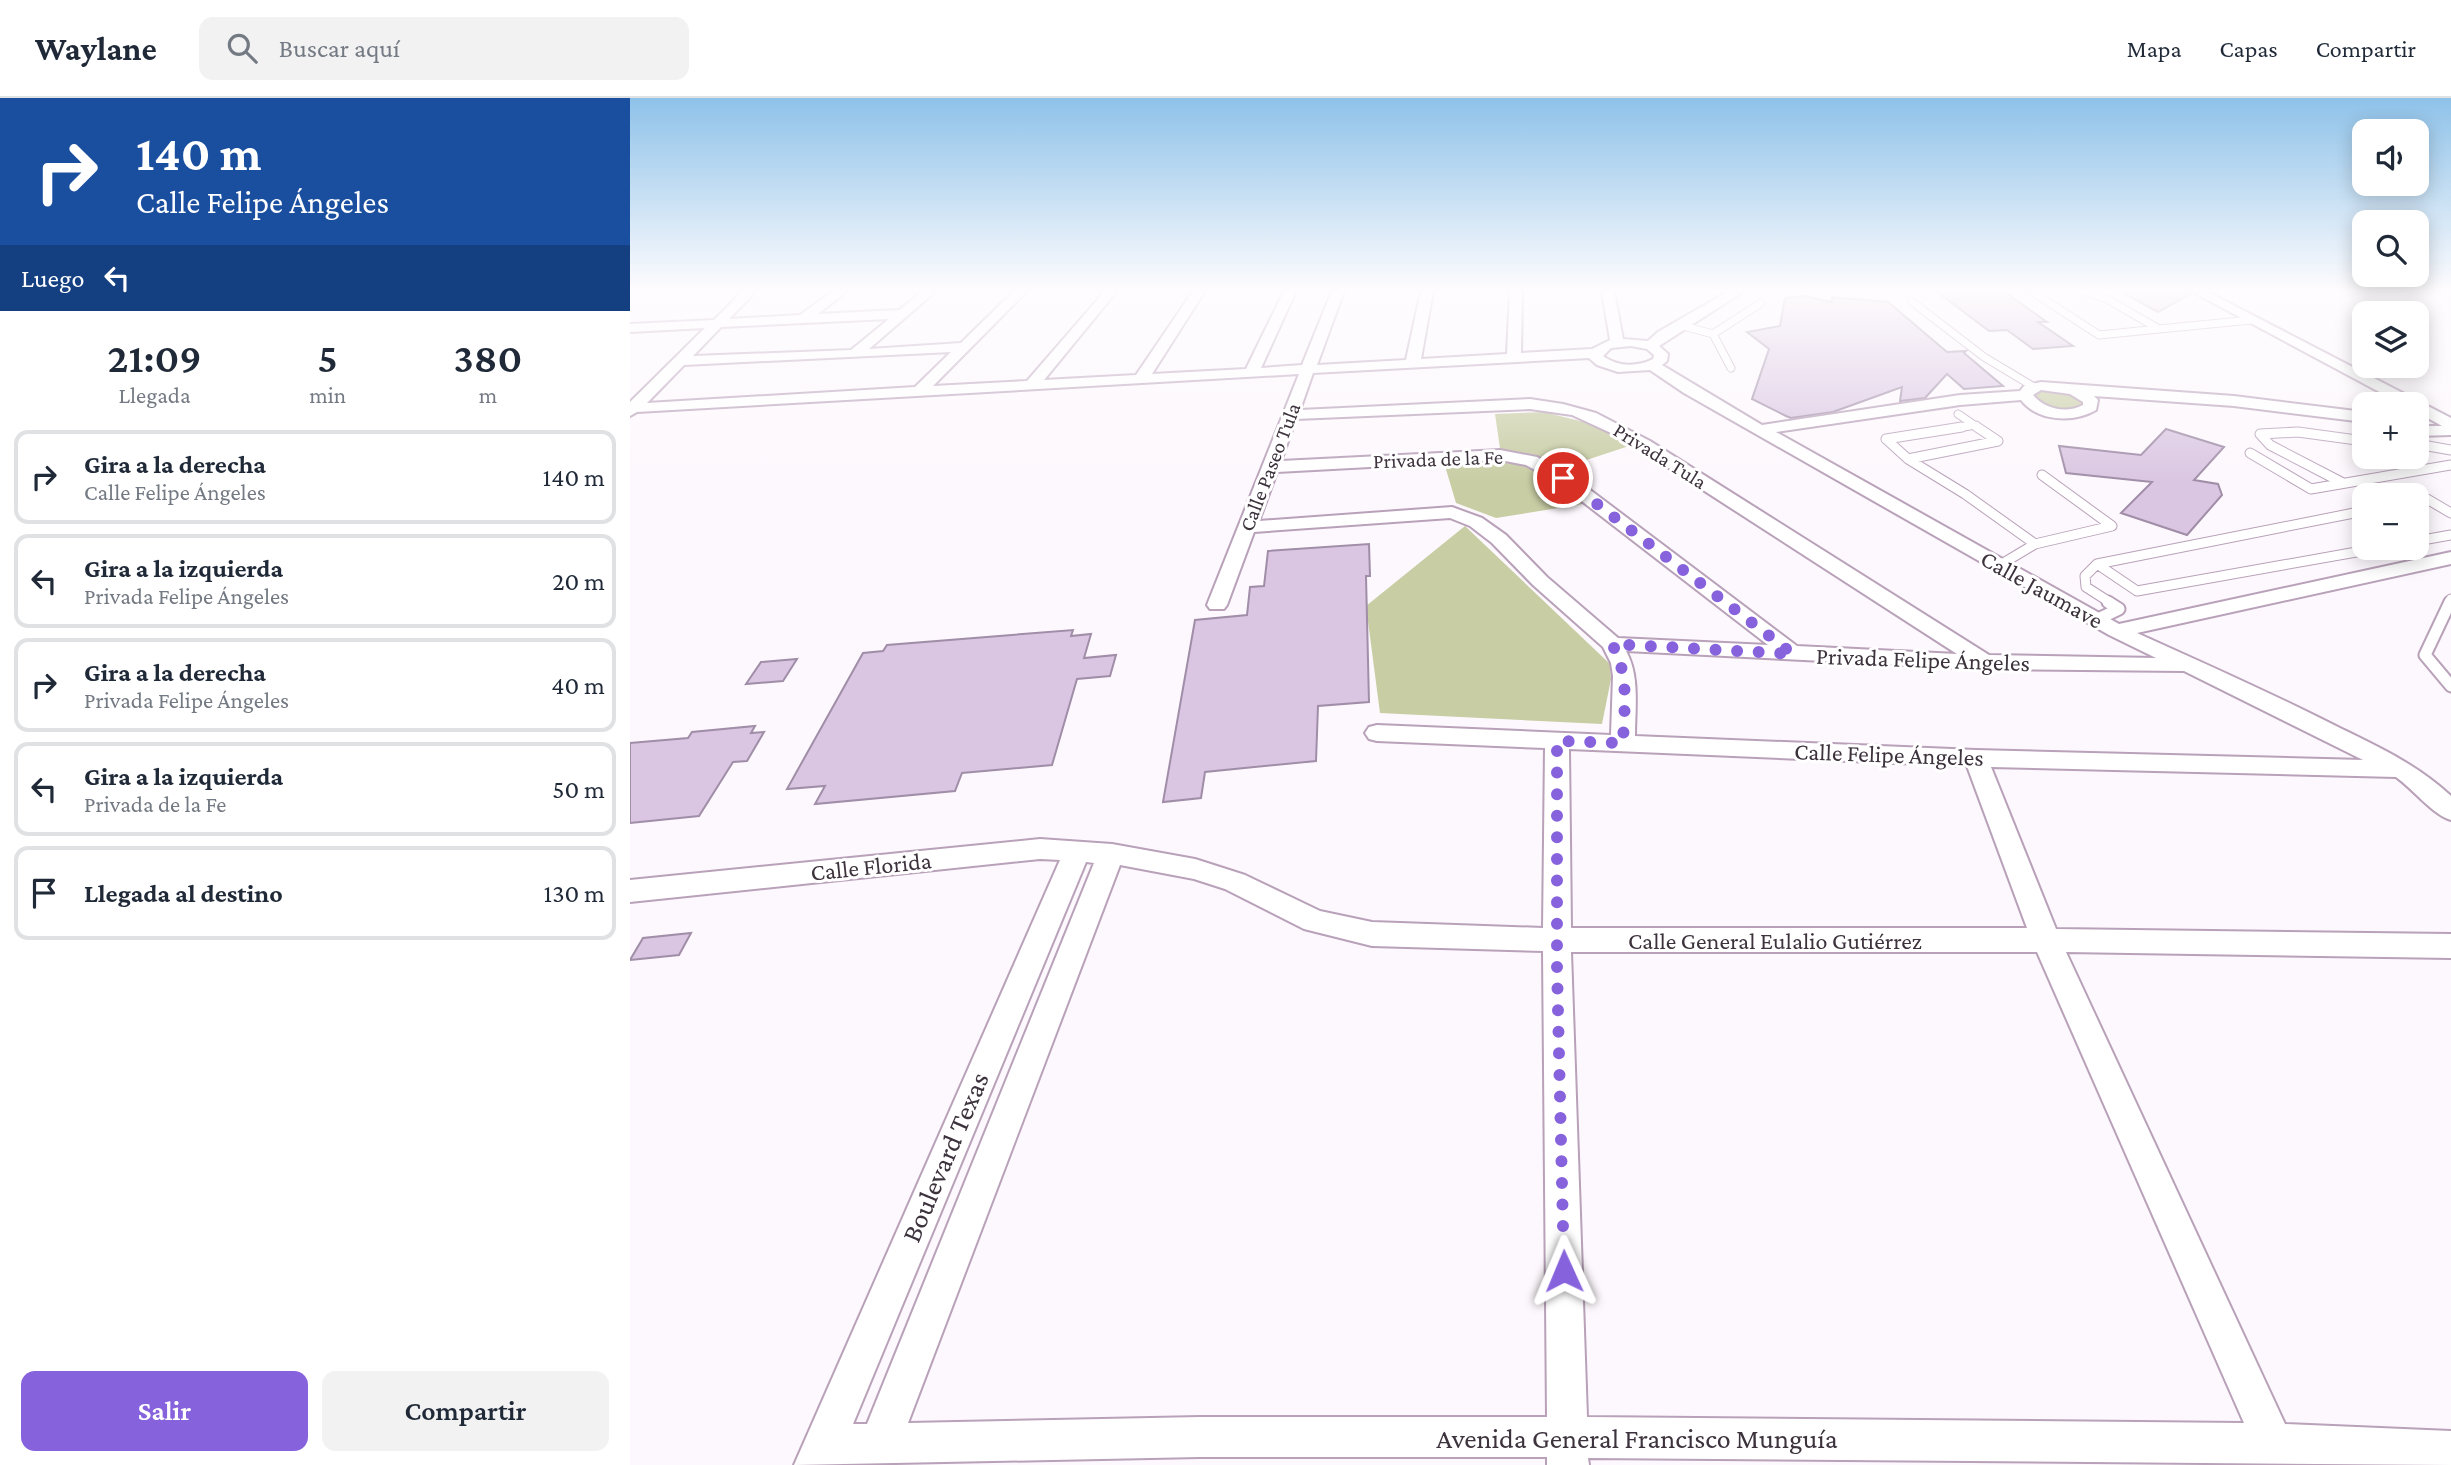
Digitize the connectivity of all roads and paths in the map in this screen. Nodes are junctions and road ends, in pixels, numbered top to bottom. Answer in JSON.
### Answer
{"nodes":[{"id":1,"x":687,"y":355,"type":"edge"},
{"id":2,"x":835,"y":355,"type":"edge"},
{"id":3,"x":957,"y":355,"type":"edge"},
{"id":4,"x":1057,"y":355,"type":"edge"},
{"id":5,"x":1157,"y":355,"type":"edge"},
{"id":6,"x":1260,"y":355,"type":"edge"},
{"id":7,"x":1313,"y":355,"type":"edge"},
{"id":8,"x":1414,"y":355,"type":"edge"},
{"id":9,"x":1547,"y":355,"type":"edge"},
{"id":10,"x":1597,"y":355,"type":"edge"},
{"id":11,"x":1649,"y":355,"type":"edge"},
{"id":12,"x":1724,"y":355,"type":"edge"},
{"id":13,"x":1981,"y":355,"type":"edge"},
{"id":14,"x":2318,"y":355,"type":"edge"},
{"id":15,"x":1514,"y":356,"type":"joint"},
{"id":16,"x":1652,"y":356,"type":"junction"},
{"id":17,"x":681,"y":361,"type":"junction"},
{"id":18,"x":1413,"y":362,"type":"junction"},
{"id":19,"x":1731,"y":368,"type":"dead end"},
{"id":20,"x":1308,"y":369,"type":"junction"},
{"id":21,"x":1252,"y":372,"type":"junction"},
{"id":22,"x":1141,"y":379,"type":"junction"},
{"id":23,"x":1032,"y":385,"type":"junction"},
{"id":24,"x":921,"y":390,"type":"junction"},
{"id":25,"x":2074,"y":390,"type":"junction"},
{"id":26,"x":2390,"y":392,"type":"edge"},
{"id":27,"x":2031,"y":396,"type":"junction"},
{"id":28,"x":2090,"y":400,"type":"junction"},
{"id":29,"x":632,"y":409,"type":"edge"},
{"id":30,"x":2429,"y":411,"type":"edge"},
{"id":31,"x":1958,"y":414,"type":"junction"},
{"id":32,"x":1290,"y":415,"type":"junction"},
{"id":33,"x":2352,"y":416,"type":"edge"},
{"id":34,"x":2446,"y":419,"type":"edge"},
{"id":35,"x":1976,"y":425,"type":"junction"},
{"id":36,"x":2352,"y":427,"type":"edge"},
{"id":37,"x":1760,"y":430,"type":"junction"},
{"id":38,"x":2451,"y":430,"type":"edge"},
{"id":39,"x":2429,"y":431,"type":"edge"},
{"id":40,"x":2352,"y":439,"type":"edge"},
{"id":41,"x":1780,"y":441,"type":"junction"},
{"id":42,"x":2429,"y":446,"type":"edge"},
{"id":43,"x":2451,"y":450,"type":"edge"},
{"id":44,"x":2250,"y":453,"type":"dead end"},
{"id":45,"x":1908,"y":459,"type":"junction"},
{"id":46,"x":2451,"y":465,"type":"edge"},
{"id":47,"x":1270,"y":467,"type":"junction"},
{"id":48,"x":2042,"y":475,"type":"dead end"},
{"id":49,"x":2341,"y":482,"type":"junction"},
{"id":50,"x":2429,"y":500,"type":"edge"},
{"id":51,"x":2352,"y":513,"type":"edge"},
{"id":52,"x":2451,"y":513,"type":"edge"},
{"id":53,"x":1247,"y":527,"type":"junction"},
{"id":54,"x":2451,"y":535,"type":"edge"},
{"id":55,"x":2429,"y":539,"type":"edge"},
{"id":56,"x":2035,"y":544,"type":"junction"},
{"id":57,"x":2352,"y":553,"type":"edge"},
{"id":58,"x":2451,"y":558,"type":"edge"},
{"id":59,"x":2096,"y":564,"type":"junction"},
{"id":60,"x":2000,"y":565,"type":"junction"},
{"id":61,"x":2451,"y":599,"type":"edge"},
{"id":62,"x":1217,"y":605,"type":"dead end"},
{"id":63,"x":2096,"y":620,"type":"junction"},
{"id":64,"x":2116,"y":631,"type":"junction"},
{"id":65,"x":1612,"y":644,"type":"junction"},
{"id":66,"x":1793,"y":654,"type":"junction"},
{"id":67,"x":1984,"y":662,"type":"junction"},
{"id":68,"x":2192,"y":666,"type":"junction"},
{"id":69,"x":2451,"y":685,"type":"edge"},
{"id":70,"x":1377,"y":733,"type":"dead end"},
{"id":71,"x":1557,"y":741,"type":"junction"},
{"id":72,"x":1623,"y":743,"type":"junction"},
{"id":73,"x":1976,"y":758,"type":"junction"},
{"id":74,"x":2401,"y":769,"type":"junction"},
{"id":75,"x":2447,"y":802,"type":"edge"},
{"id":76,"x":1077,"y":851,"type":"junction"},
{"id":77,"x":1112,"y":854,"type":"junction"},
{"id":78,"x":630,"y":891,"type":"edge"},
{"id":79,"x":1557,"y":940,"type":"junction"},
{"id":80,"x":2046,"y":940,"type":"junction"},
{"id":81,"x":2451,"y":946,"type":"edge"},
{"id":82,"x":1568,"y":1451,"type":"edge"},
{"id":83,"x":2451,"y":1451,"type":"edge"},
{"id":84,"x":819,"y":1455,"type":"edge"},
{"id":85,"x":875,"y":1455,"type":"edge"},
{"id":86,"x":2278,"y":1455,"type":"edge"}],
"edges":[{"from":1,"to":17,"type":"street"},
{"from":2,"to":17,"type":"street"},
{"from":3,"to":24,"type":"street"},
{"from":4,"to":23,"type":"street"},
{"from":5,"to":22,"type":"street"},
{"from":6,"to":21,"type":"street"},
{"from":7,"to":20,"type":"street","name":"Calle Paseo Tula"},
{"from":8,"to":18,"type":"street"},
{"from":9,"to":15,"type":"street"},
{"from":10,"to":16,"type":"street"},
{"from":11,"to":16,"type":"street","name":"Calle Jaumave"},
{"from":12,"to":19,"type":"lane"},
{"from":13,"to":27,"type":"lane"},
{"from":14,"to":26,"type":"street"},
{"from":15,"to":18,"type":"street"},
{"from":16,"to":37,"type":"street","name":"Calle Jaumave"},
{"from":17,"to":29,"type":"street"},
{"from":18,"to":20,"type":"street"},
{"from":20,"to":21,"type":"street"},
{"from":20,"to":32,"type":"street","name":"Calle Paseo Tula"},
{"from":21,"to":22,"type":"street"},
{"from":22,"to":23,"type":"street"},
{"from":23,"to":24,"type":"street"},
{"from":24,"to":29,"type":"street"},
{"from":25,"to":27,"type":"street"},
{"from":25,"to":28,"type":"street"},
{"from":25,"to":33,"type":"street"},
{"from":27,"to":28,"type":"street"},
{"from":27,"to":31,"type":"street"},
{"from":27,"to":37,"type":"street"},
{"from":28,"to":36,"type":"street"},
{"from":30,"to":34,"type":"street"},
{"from":31,"to":35,"type":"lane"},
{"from":31,"to":41,"type":"street"},
{"from":32,"to":47,"type":"street","name":"Calle Paseo Tula"},
{"from":32,"to":67,"type":"street","name":"Privada Tula"},
{"from":35,"to":45,"type":"lane"},
{"from":35,"to":45,"type":"lane"},
{"from":37,"to":41,"type":"street","name":"Calle Jaumave"},
{"from":38,"to":39,"type":"street"},
{"from":40,"to":49,"type":"lane"},
{"from":41,"to":60,"type":"street","name":"Calle Jaumave"},
{"from":42,"to":43,"type":"lane"},
{"from":44,"to":49,"type":"lane"},
{"from":45,"to":56,"type":"lane"},
{"from":46,"to":49,"type":"lane"},
{"from":47,"to":53,"type":"street","name":"Calle Paseo Tula"},
{"from":47,"to":66,"type":"street","name":"Privada de la Fe"},
{"from":48,"to":56,"type":"lane"},
{"from":50,"to":52,"type":"lane"},
{"from":51,"to":59,"type":"lane"},
{"from":53,"to":62,"type":"street","name":"Calle Paseo Tula"},
{"from":53,"to":65,"type":"street"},
{"from":54,"to":55,"type":"lane"},
{"from":56,"to":60,"type":"lane"},
{"from":57,"to":59,"type":"lane"},
{"from":58,"to":64,"type":"street"},
{"from":59,"to":63,"type":"lane"},
{"from":60,"to":63,"type":"street","name":"Calle Jaumave"},
{"from":61,"to":69,"type":"lane"},
{"from":63,"to":64,"type":"street","name":"Calle Jaumave"},
{"from":64,"to":68,"type":"street","name":"Calle Jaumave"},
{"from":65,"to":66,"type":"street","name":"Privada Felipe Ángeles"},
{"from":65,"to":72,"type":"street"},
{"from":66,"to":67,"type":"street","name":"Privada Felipe Ángeles"},
{"from":67,"to":68,"type":"street","name":"Privada Felipe Ángeles"},
{"from":68,"to":74,"type":"street","name":"Calle Jaumave"},
{"from":70,"to":71,"type":"street","name":"Calle Felipe Ángeles"},
{"from":71,"to":72,"type":"street","name":"Calle Felipe Ángeles"},
{"from":71,"to":79,"type":"street"},
{"from":72,"to":73,"type":"street","name":"Calle Felipe Ángeles"},
{"from":73,"to":74,"type":"street","name":"Calle Felipe Ángeles"},
{"from":73,"to":80,"type":"street"},
{"from":74,"to":75,"type":"street","name":"Calle Jaumave"},
{"from":76,"to":77,"type":"street","name":"Calle Florida"},
{"from":76,"to":78,"type":"street","name":"Calle Florida"},
{"from":76,"to":84,"type":"street","name":"Boulevard Texas"},
{"from":77,"to":79,"type":"street","name":"Calle General Eulalio Gutiérrez"},
{"from":77,"to":85,"type":"street","name":"Boulevard Texas"},
{"from":79,"to":80,"type":"street","name":"Calle General Eulalio Gutiérrez"},
{"from":79,"to":82,"type":"street"},
{"from":80,"to":81,"type":"street","name":"Calle General Eulalio Gutiérrez"},
{"from":80,"to":86,"type":"street"},
{"from":82,"to":85,"type":"street","name":"Avenida General Francisco Munguía"},
{"from":82,"to":86,"type":"street","name":"Avenida General Francisco Munguía"},
{"from":83,"to":86,"type":"street","name":"Avenida General Francisco Munguía"},
{"from":84,"to":85,"type":"street","name":"Avenida General Francisco Munguía"}]}
